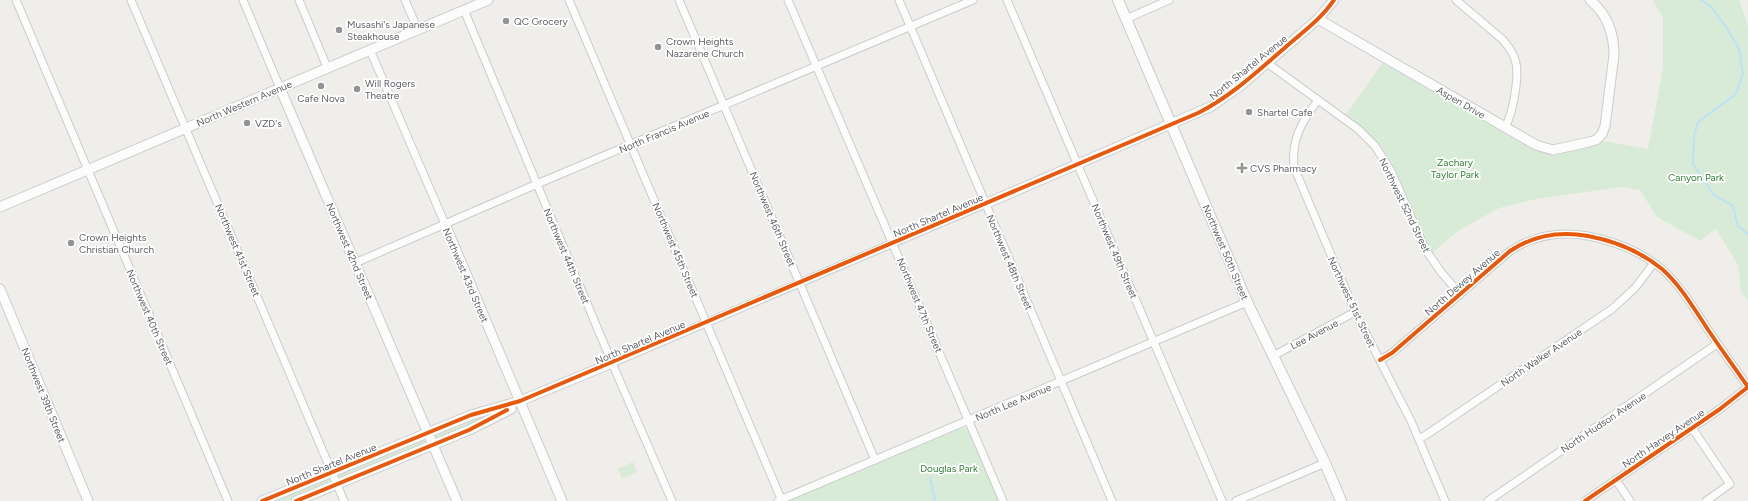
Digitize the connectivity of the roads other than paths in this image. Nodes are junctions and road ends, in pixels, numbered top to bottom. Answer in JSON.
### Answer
{"nodes":[{"id":1,"x":16,"y":0,"type":"edge"},
{"id":2,"x":131,"y":0,"type":"edge"},
{"id":3,"x":243,"y":0,"type":"edge"},
{"id":4,"x":299,"y":0,"type":"edge"},
{"id":5,"x":405,"y":0,"type":"edge"},
{"id":6,"x":488,"y":0,"type":"edge"},
{"id":7,"x":569,"y":0,"type":"edge"},
{"id":8,"x":678,"y":0,"type":"edge"},
{"id":9,"x":788,"y":0,"type":"edge"},
{"id":10,"x":899,"y":0,"type":"edge"},
{"id":11,"x":973,"y":0,"type":"edge"},
{"id":12,"x":1007,"y":0,"type":"edge"},
{"id":13,"x":1118,"y":0,"type":"edge"},
{"id":14,"x":1169,"y":0,"type":"edge"},
{"id":15,"x":1334,"y":0,"type":"edge"},
{"id":16,"x":1456,"y":0,"type":"edge"},
{"id":17,"x":1590,"y":0,"type":"edge"},
{"id":18,"x":464,"y":10,"type":"junction"},
{"id":19,"x":1126,"y":19,"type":"junction"},
{"id":20,"x":1318,"y":19,"type":"junction"},
{"id":21,"x":910,"y":26,"type":"junction"},
{"id":22,"x":418,"y":30,"type":"junction"},
{"id":23,"x":370,"y":50,"type":"junction"},
{"id":24,"x":1267,"y":63,"type":"junction"},
{"id":25,"x":816,"y":66,"type":"junction"},
{"id":26,"x":327,"y":67,"type":"junction"},
{"id":27,"x":280,"y":88,"type":"junction"},
{"id":28,"x":1318,"y":100,"type":"junction"},
{"id":29,"x":724,"y":106,"type":"junction"},
{"id":30,"x":1171,"y":125,"type":"junction"},
{"id":31,"x":1505,"y":127,"type":"junction"},
{"id":32,"x":185,"y":129,"type":"junction"},
{"id":33,"x":631,"y":145,"type":"junction"},
{"id":34,"x":1078,"y":164,"type":"junction"},
{"id":35,"x":88,"y":170,"type":"junction"},
{"id":36,"x":537,"y":184,"type":"junction"},
{"id":37,"x":985,"y":204,"type":"junction"},
{"id":38,"x":0,"y":207,"type":"edge"},
{"id":39,"x":445,"y":224,"type":"junction"},
{"id":40,"x":893,"y":243,"type":"junction"},
{"id":41,"x":355,"y":263,"type":"junction"},
{"id":42,"x":1654,"y":263,"type":"junction"},
{"id":43,"x":800,"y":282,"type":"junction"},
{"id":44,"x":0,"y":289,"type":"edge"},
{"id":45,"x":1460,"y":294,"type":"junction"},
{"id":46,"x":1247,"y":302,"type":"junction"},
{"id":47,"x":1355,"y":312,"type":"junction"},
{"id":48,"x":707,"y":322,"type":"junction"},
{"id":49,"x":1153,"y":341,"type":"junction"},
{"id":50,"x":1717,"y":344,"type":"junction"},
{"id":51,"x":1273,"y":356,"type":"junction"},
{"id":52,"x":1380,"y":360,"type":"junction"},
{"id":53,"x":612,"y":363,"type":"junction"},
{"id":54,"x":1061,"y":381,"type":"junction"},
{"id":55,"x":1748,"y":387,"type":"edge"},
{"id":56,"x":520,"y":401,"type":"junction"},
{"id":57,"x":969,"y":420,"type":"junction"},
{"id":58,"x":1692,"y":428,"type":"junction"},
{"id":59,"x":428,"y":433,"type":"junction"},
{"id":60,"x":1419,"y":439,"type":"junction"},
{"id":61,"x":432,"y":445,"type":"junction"},
{"id":62,"x":875,"y":460,"type":"junction"},
{"id":63,"x":1325,"y":463,"type":"junction"},
{"id":64,"x":332,"y":472,"type":"junction"},
{"id":65,"x":1616,"y":480,"type":"junction"},
{"id":66,"x":337,"y":485,"type":"junction"},
{"id":67,"x":88,"y":501,"type":"edge"},
{"id":68,"x":228,"y":501,"type":"edge"},
{"id":69,"x":262,"y":501,"type":"edge"},
{"id":70,"x":296,"y":501,"type":"edge"},
{"id":71,"x":344,"y":501,"type":"edge"},
{"id":72,"x":456,"y":501,"type":"edge"},
{"id":73,"x":562,"y":501,"type":"edge"},
{"id":74,"x":672,"y":501,"type":"edge"},
{"id":75,"x":781,"y":501,"type":"edge"},
{"id":76,"x":1003,"y":501,"type":"edge"},
{"id":77,"x":1112,"y":501,"type":"edge"},
{"id":78,"x":1222,"y":501,"type":"edge"},
{"id":79,"x":1236,"y":501,"type":"edge"},
{"id":80,"x":1341,"y":501,"type":"edge"},
{"id":81,"x":1445,"y":501,"type":"edge"},
{"id":82,"x":1488,"y":501,"type":"edge"},
{"id":83,"x":1586,"y":501,"type":"edge"},
{"id":84,"x":1630,"y":501,"type":"edge"},
{"id":85,"x":1706,"y":501,"type":"edge"}],
"edges":[{"from":1,"to":35,"type":"street","name":"Northwest 40th Street"},
{"from":2,"to":32,"type":"street","name":"Northwest 41st Street"},
{"from":3,"to":27,"type":"street","name":"Northwest 42nd Street"},
{"from":4,"to":26,"type":"street"},
{"from":5,"to":22,"type":"street"},
{"from":6,"to":18,"type":"street","name":"North Western Avenue"},
{"from":7,"to":33,"type":"street","name":"Northwest 45th Street"},
{"from":8,"to":29,"type":"street","name":"Northwest 46th Street"},
{"from":9,"to":25,"type":"street","name":"Northwest 47th Street"},
{"from":10,"to":21,"type":"street","name":"Northwest 48th Street"},
{"from":11,"to":21,"type":"street","name":"North Francis Avenue"},
{"from":12,"to":34,"type":"street","name":"Northwest 49th Street"},
{"from":13,"to":19,"type":"main road","name":"Northwest 50th Street"},
{"from":14,"to":19,"type":"street"},
{"from":15,"to":20,"type":"street","name":"North Shartel Avenue"},
{"from":16,"to":31,"type":"street"},
{"from":17,"to":31,"type":"street","name":"Aspen Drive"},
{"from":18,"to":22,"type":"street","name":"North Western Avenue"},
{"from":18,"to":36,"type":"street","name":"Northwest 44th Street"},
{"from":19,"to":30,"type":"main road","name":"Northwest 50th Street"},
{"from":20,"to":24,"type":"street","name":"North Shartel Avenue"},
{"from":20,"to":31,"type":"street","name":"Aspen Drive"},
{"from":21,"to":25,"type":"street","name":"North Francis Avenue"},
{"from":21,"to":37,"type":"street","name":"Northwest 48th Street"},
{"from":22,"to":23,"type":"street","name":"North Western Avenue"},
{"from":23,"to":26,"type":"street","name":"North Western Avenue"},
{"from":23,"to":39,"type":"street","name":"Northwest 43rd Street"},
{"from":24,"to":28,"type":"street","name":"Northwest 52nd Street"},
{"from":24,"to":30,"type":"street","name":"North Shartel Avenue"},
{"from":25,"to":29,"type":"street","name":"North Francis Avenue"},
{"from":25,"to":40,"type":"street","name":"Northwest 47th Street"},
{"from":26,"to":27,"type":"street","name":"North Western Avenue"},
{"from":27,"to":32,"type":"street","name":"North Western Avenue"},
{"from":27,"to":41,"type":"street","name":"Northwest 42nd Street"},
{"from":28,"to":45,"type":"street","name":"Northwest 52nd Street"},
{"from":28,"to":47,"type":"street","name":"Northwest 51st Street"},
{"from":29,"to":33,"type":"street","name":"North Francis Avenue"},
{"from":29,"to":43,"type":"street","name":"Northwest 46th Street"},
{"from":30,"to":34,"type":"street","name":"North Shartel Avenue"},
{"from":30,"to":46,"type":"main road","name":"Northwest 50th Street"},
{"from":32,"to":35,"type":"street","name":"North Western Avenue"},
{"from":32,"to":64,"type":"street","name":"Northwest 41st Street"},
{"from":33,"to":36,"type":"street","name":"North Francis Avenue"},
{"from":33,"to":48,"type":"street","name":"Northwest 45th Street"},
{"from":34,"to":37,"type":"street","name":"North Shartel Avenue"},
{"from":34,"to":49,"type":"street","name":"Northwest 49th Street"},
{"from":35,"to":38,"type":"street","name":"North Western Avenue"},
{"from":35,"to":68,"type":"street","name":"Northwest 40th Street"},
{"from":36,"to":39,"type":"street","name":"North Francis Avenue"},
{"from":36,"to":53,"type":"street","name":"Northwest 44th Street"},
{"from":37,"to":40,"type":"street","name":"North Shartel Avenue"},
{"from":37,"to":54,"type":"street","name":"Northwest 48th Street"},
{"from":39,"to":41,"type":"street","name":"North Francis Avenue"},
{"from":39,"to":56,"type":"street","name":"Northwest 43rd Street"},
{"from":40,"to":43,"type":"street","name":"North Shartel Avenue"},
{"from":40,"to":57,"type":"street","name":"Northwest 47th Street"},
{"from":41,"to":59,"type":"street","name":"Northwest 42nd Street"},
{"from":42,"to":45,"type":"street","name":"North Dewey Avenue"},
{"from":42,"to":50,"type":"street","name":"North Dewey Avenue"},
{"from":42,"to":60,"type":"street","name":"North Walker Avenue"},
{"from":43,"to":48,"type":"street","name":"North Shartel Avenue"},
{"from":43,"to":62,"type":"street","name":"Northwest 46th Street"},
{"from":44,"to":67,"type":"street","name":"Northwest 39th Street"},
{"from":45,"to":52,"type":"street","name":"North Dewey Avenue"},
{"from":46,"to":49,"type":"street","name":"North Lee Avenue"},
{"from":46,"to":51,"type":"main road","name":"Northwest 50th Street"},
{"from":47,"to":51,"type":"street","name":"Lee Avenue"},
{"from":47,"to":52,"type":"street","name":"Northwest 51st Street"},
{"from":48,"to":53,"type":"street","name":"North Shartel Avenue"},
{"from":48,"to":75,"type":"street","name":"Northwest 45th Street"},
{"from":49,"to":54,"type":"street","name":"North Lee Avenue"},
{"from":49,"to":78,"type":"street","name":"Northwest 49th Street"},
{"from":50,"to":55,"type":"street","name":"North Dewey Avenue"},
{"from":50,"to":82,"type":"street","name":"North Hudson Avenue"},
{"from":51,"to":63,"type":"main road","name":"Northwest 50th Street"},
{"from":52,"to":60,"type":"street","name":"Northwest 51st Street"},
{"from":53,"to":56,"type":"street","name":"North Shartel Avenue"},
{"from":53,"to":74,"type":"street","name":"Northwest 44th Street"},
{"from":54,"to":57,"type":"street","name":"North Lee Avenue"},
{"from":54,"to":77,"type":"street","name":"Northwest 48th Street"},
{"from":55,"to":58,"type":"street","name":"North Harvey Avenue"},
{"from":56,"to":59,"type":"street","name":"North Shartel Avenue"},
{"from":56,"to":61,"type":"street","name":"North Shartel Avenue"},
{"from":56,"to":73,"type":"street","name":"Northwest 43rd Street"},
{"from":57,"to":62,"type":"street","name":"North Lee Avenue"},
{"from":57,"to":76,"type":"street","name":"Northwest 47th Street"},
{"from":58,"to":65,"type":"street","name":"North Harvey Avenue"},
{"from":58,"to":85,"type":"street"},
{"from":59,"to":61,"type":"street","name":"Northwest 42nd Street"},
{"from":59,"to":64,"type":"street","name":"North Shartel Avenue"},
{"from":60,"to":81,"type":"street","name":"Northwest 51st Street"},
{"from":61,"to":66,"type":"street","name":"North Shartel Avenue"},
{"from":61,"to":72,"type":"street","name":"Northwest 42nd Street"},
{"from":62,"to":75,"type":"street","name":"North Lee Avenue"},
{"from":63,"to":79,"type":"street"},
{"from":63,"to":80,"type":"main road","name":"Northwest 50th Street"},
{"from":64,"to":66,"type":"street","name":"Northwest 41st Street"},
{"from":64,"to":69,"type":"street","name":"North Shartel Avenue"},
{"from":65,"to":83,"type":"street","name":"North Harvey Avenue"},
{"from":65,"to":84,"type":"street"},
{"from":66,"to":70,"type":"street","name":"North Shartel Avenue"},
{"from":66,"to":71,"type":"street","name":"Northwest 41st Street"}]}
